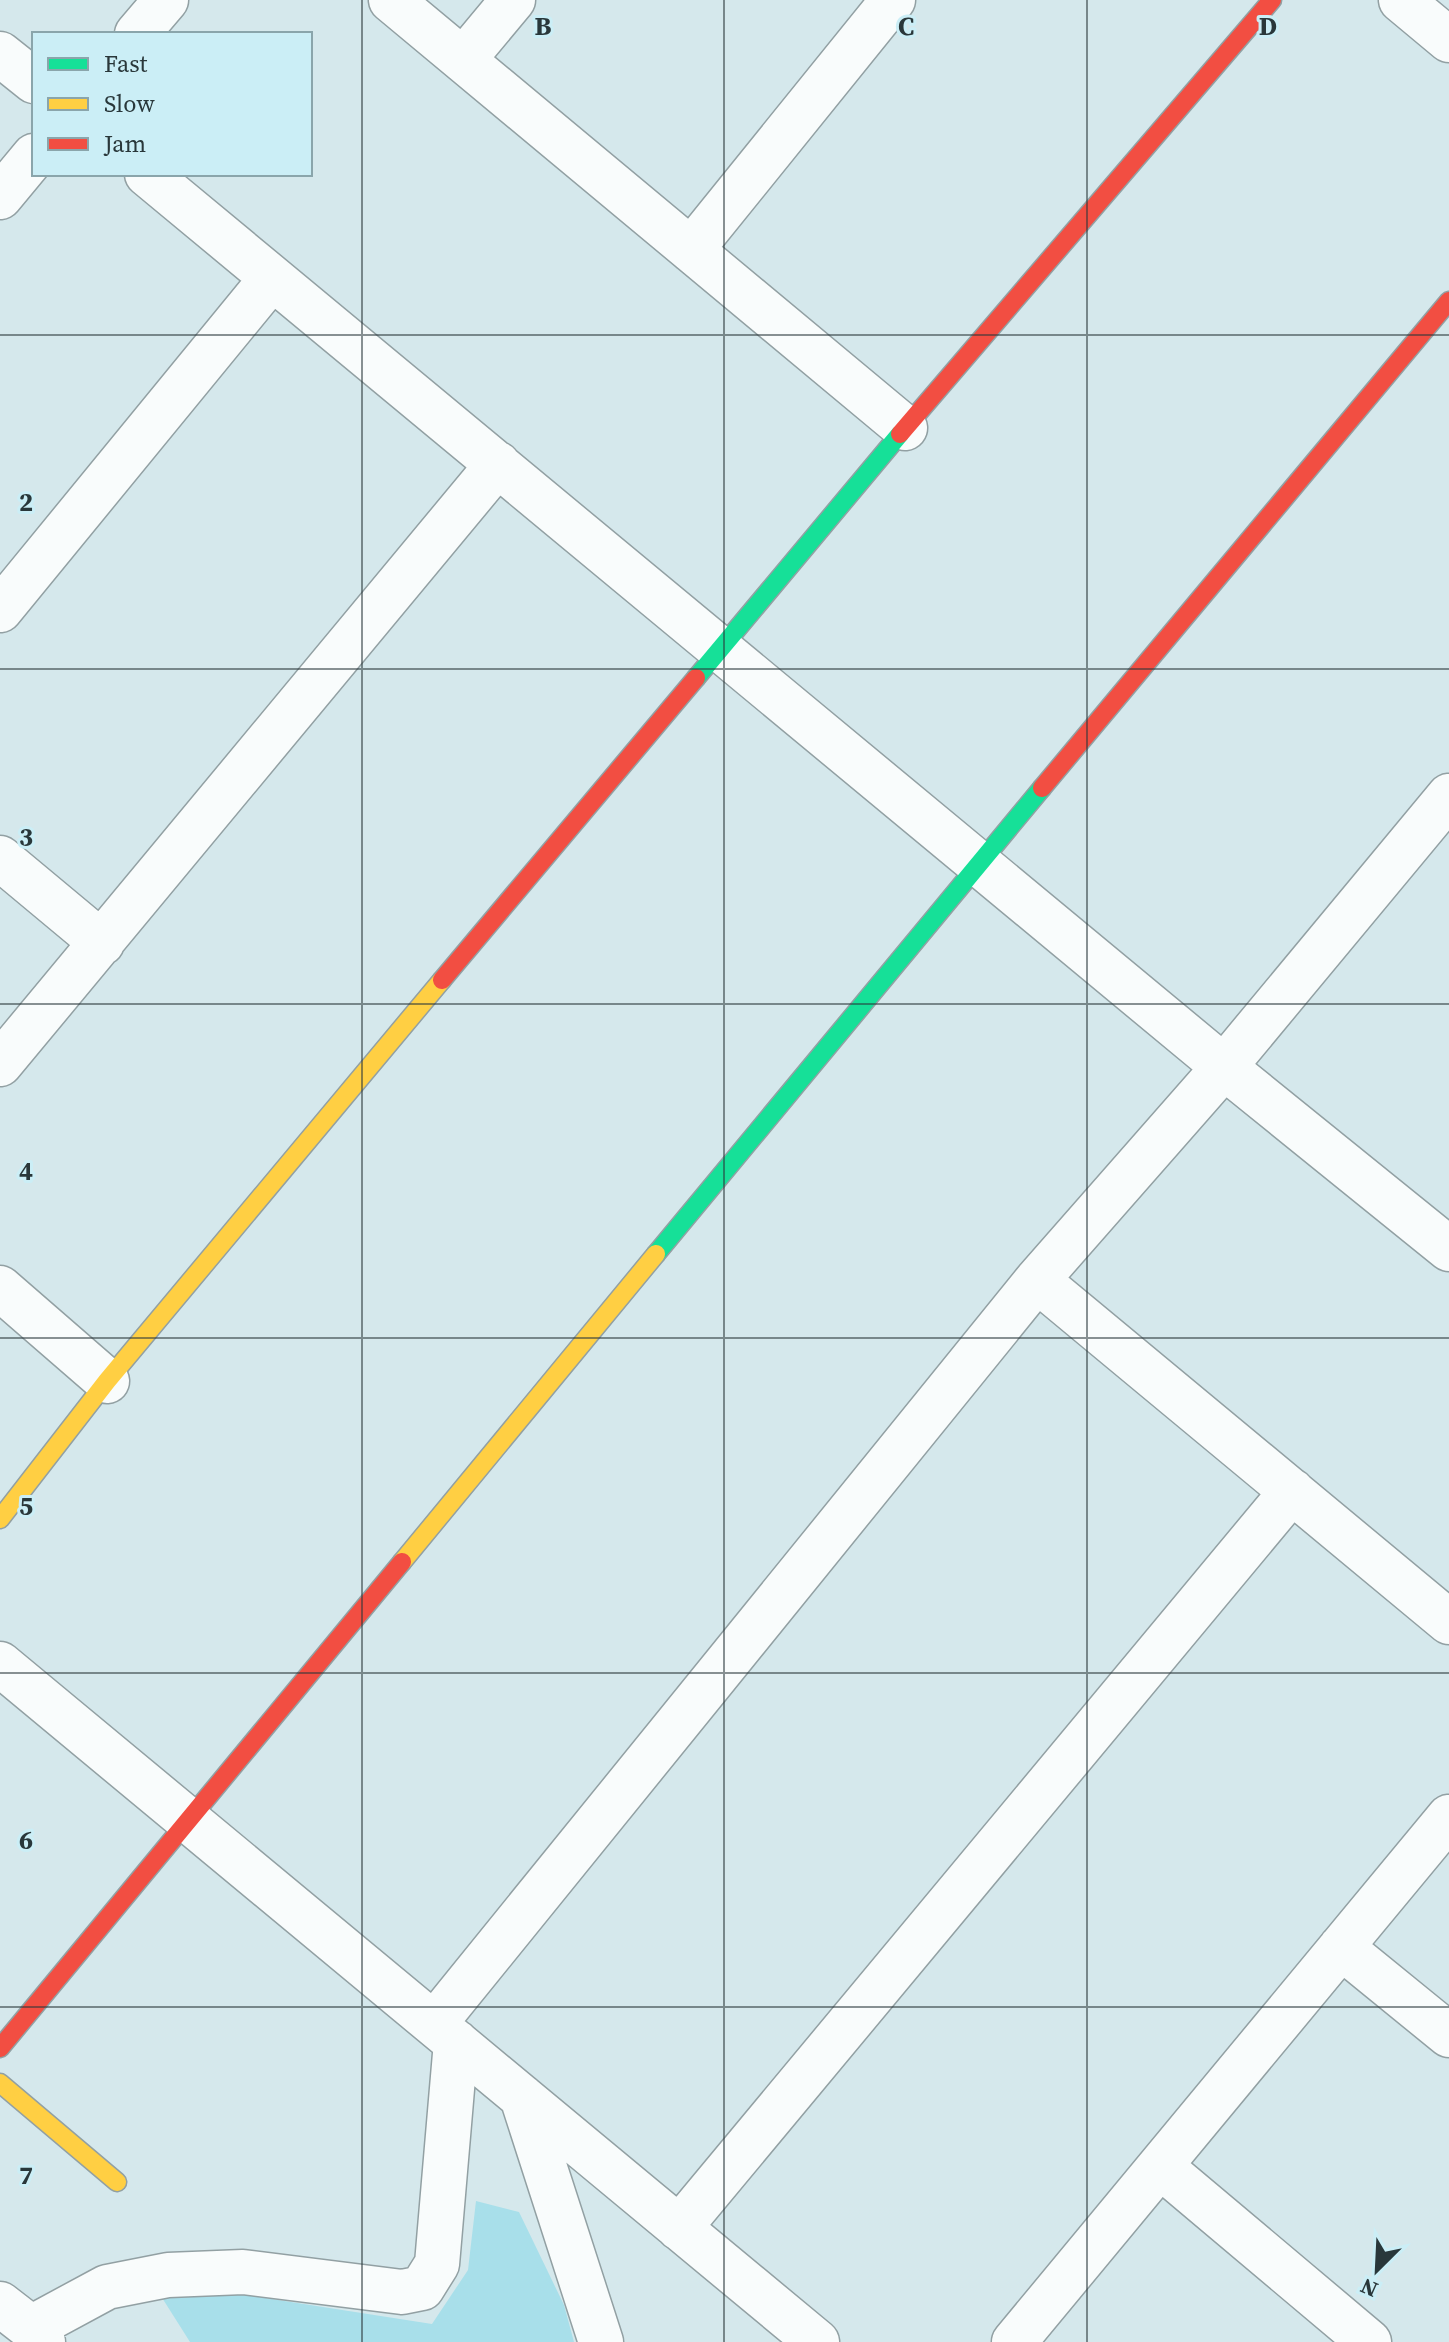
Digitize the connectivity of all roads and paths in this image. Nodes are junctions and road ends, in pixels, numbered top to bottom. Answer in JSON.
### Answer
{"nodes":[{"id":1,"x":166,"y":0,"type":"edge"},
{"id":2,"x":391,"y":0,"type":"edge"},
{"id":3,"x":513,"y":0,"type":"edge"},
{"id":4,"x":893,"y":0,"type":"edge"},
{"id":5,"x":1272,"y":0,"type":"edge"},
{"id":6,"x":1401,"y":0,"type":"edge"},
{"id":7,"x":139,"y":32,"type":"edge"},
{"id":8,"x":1449,"y":40,"type":"edge"},
{"id":9,"x":0,"y":54,"type":"edge"},
{"id":10,"x":463,"y":60,"type":"junction"},
{"id":11,"x":32,"y":79,"type":"edge"},
{"id":12,"x":32,"y":158,"type":"edge"},
{"id":13,"x":149,"y":176,"type":"edge"},
{"id":14,"x":0,"y":197,"type":"edge"},
{"id":15,"x":691,"y":250,"type":"junction"},
{"id":16,"x":272,"y":278,"type":"junction"},
{"id":17,"x":1449,"y":301,"type":"edge"},
{"id":18,"x":905,"y":428,"type":"junction"},
{"id":19,"x":498,"y":464,"type":"junction"},
{"id":20,"x":0,"y":610,"type":"edge"},
{"id":21,"x":722,"y":649,"type":"junction"},
{"id":22,"x":1449,"y":796,"type":"edge"},
{"id":23,"x":0,"y":858,"type":"edge"},
{"id":24,"x":980,"y":862,"type":"junction"},
{"id":25,"x":102,"y":943,"type":"junction"},
{"id":26,"x":0,"y":1064,"type":"edge"},
{"id":27,"x":1224,"y":1067,"type":"junction"},
{"id":28,"x":1449,"y":1249,"type":"edge"},
{"id":29,"x":1037,"y":1280,"type":"junction"},
{"id":30,"x":0,"y":1288,"type":"edge"},
{"id":31,"x":107,"y":1381,"type":"junction"},
{"id":32,"x":1292,"y":1491,"type":"junction"},
{"id":33,"x":0,"y":1519,"type":"edge"},
{"id":34,"x":1449,"y":1622,"type":"edge"},
{"id":35,"x":0,"y":1664,"type":"edge"},
{"id":36,"x":1449,"y":1817,"type":"edge"},
{"id":37,"x":188,"y":1820,"type":"junction"},
{"id":38,"x":1341,"y":1947,"type":"junction"},
{"id":39,"x":445,"y":2033,"type":"junction"},
{"id":40,"x":1449,"y":2035,"type":"edge"},
{"id":41,"x":0,"y":2048,"type":"edge"},
{"id":42,"x":0,"y":2083,"type":"edge"},
{"id":43,"x":522,"y":2097,"type":"junction"},
{"id":44,"x":1160,"y":2166,"type":"junction"},
{"id":45,"x":117,"y":2182,"type":"dead end"},
{"id":46,"x":679,"y":2228,"type":"junction"},
{"id":47,"x":25,"y":2325,"type":"edge"},
{"id":48,"x":601,"y":2342,"type":"edge"},
{"id":49,"x":817,"y":2342,"type":"edge"},
{"id":50,"x":1014,"y":2342,"type":"edge"},
{"id":51,"x":1369,"y":2342,"type":"edge"}],
"edges":[{"from":1,"to":7,"type":"street"},
{"from":2,"to":10,"type":"street"},
{"from":3,"to":10,"type":"street"},
{"from":4,"to":15,"type":"street"},
{"from":5,"to":18,"type":"street"},
{"from":6,"to":8,"type":"street"},
{"from":9,"to":11,"type":"street"},
{"from":10,"to":15,"type":"street"},
{"from":12,"to":14,"type":"street"},
{"from":13,"to":16,"type":"street"},
{"from":15,"to":18,"type":"street"},
{"from":16,"to":19,"type":"street"},
{"from":16,"to":20,"type":"street"},
{"from":17,"to":24,"type":"street"},
{"from":18,"to":21,"type":"street"},
{"from":19,"to":21,"type":"street"},
{"from":19,"to":25,"type":"street"},
{"from":21,"to":24,"type":"street"},
{"from":21,"to":31,"type":"street"},
{"from":22,"to":27,"type":"street"},
{"from":23,"to":25,"type":"street"},
{"from":24,"to":27,"type":"street"},
{"from":24,"to":37,"type":"street"},
{"from":25,"to":26,"type":"street"},
{"from":27,"to":28,"type":"street"},
{"from":27,"to":29,"type":"street"},
{"from":29,"to":32,"type":"street"},
{"from":29,"to":39,"type":"street"},
{"from":30,"to":31,"type":"street"},
{"from":31,"to":33,"type":"street"},
{"from":32,"to":34,"type":"street"},
{"from":32,"to":46,"type":"street"},
{"from":35,"to":37,"type":"street"},
{"from":36,"to":38,"type":"street"},
{"from":37,"to":39,"type":"street"},
{"from":37,"to":41,"type":"street"},
{"from":38,"to":40,"type":"street"},
{"from":38,"to":44,"type":"street"},
{"from":39,"to":43,"type":"street"},
{"from":39,"to":47,"type":"street"},
{"from":42,"to":45,"type":"street"},
{"from":43,"to":46,"type":"street"},
{"from":43,"to":48,"type":"street"},
{"from":44,"to":50,"type":"street"},
{"from":44,"to":51,"type":"street"},
{"from":46,"to":49,"type":"street"}]}
